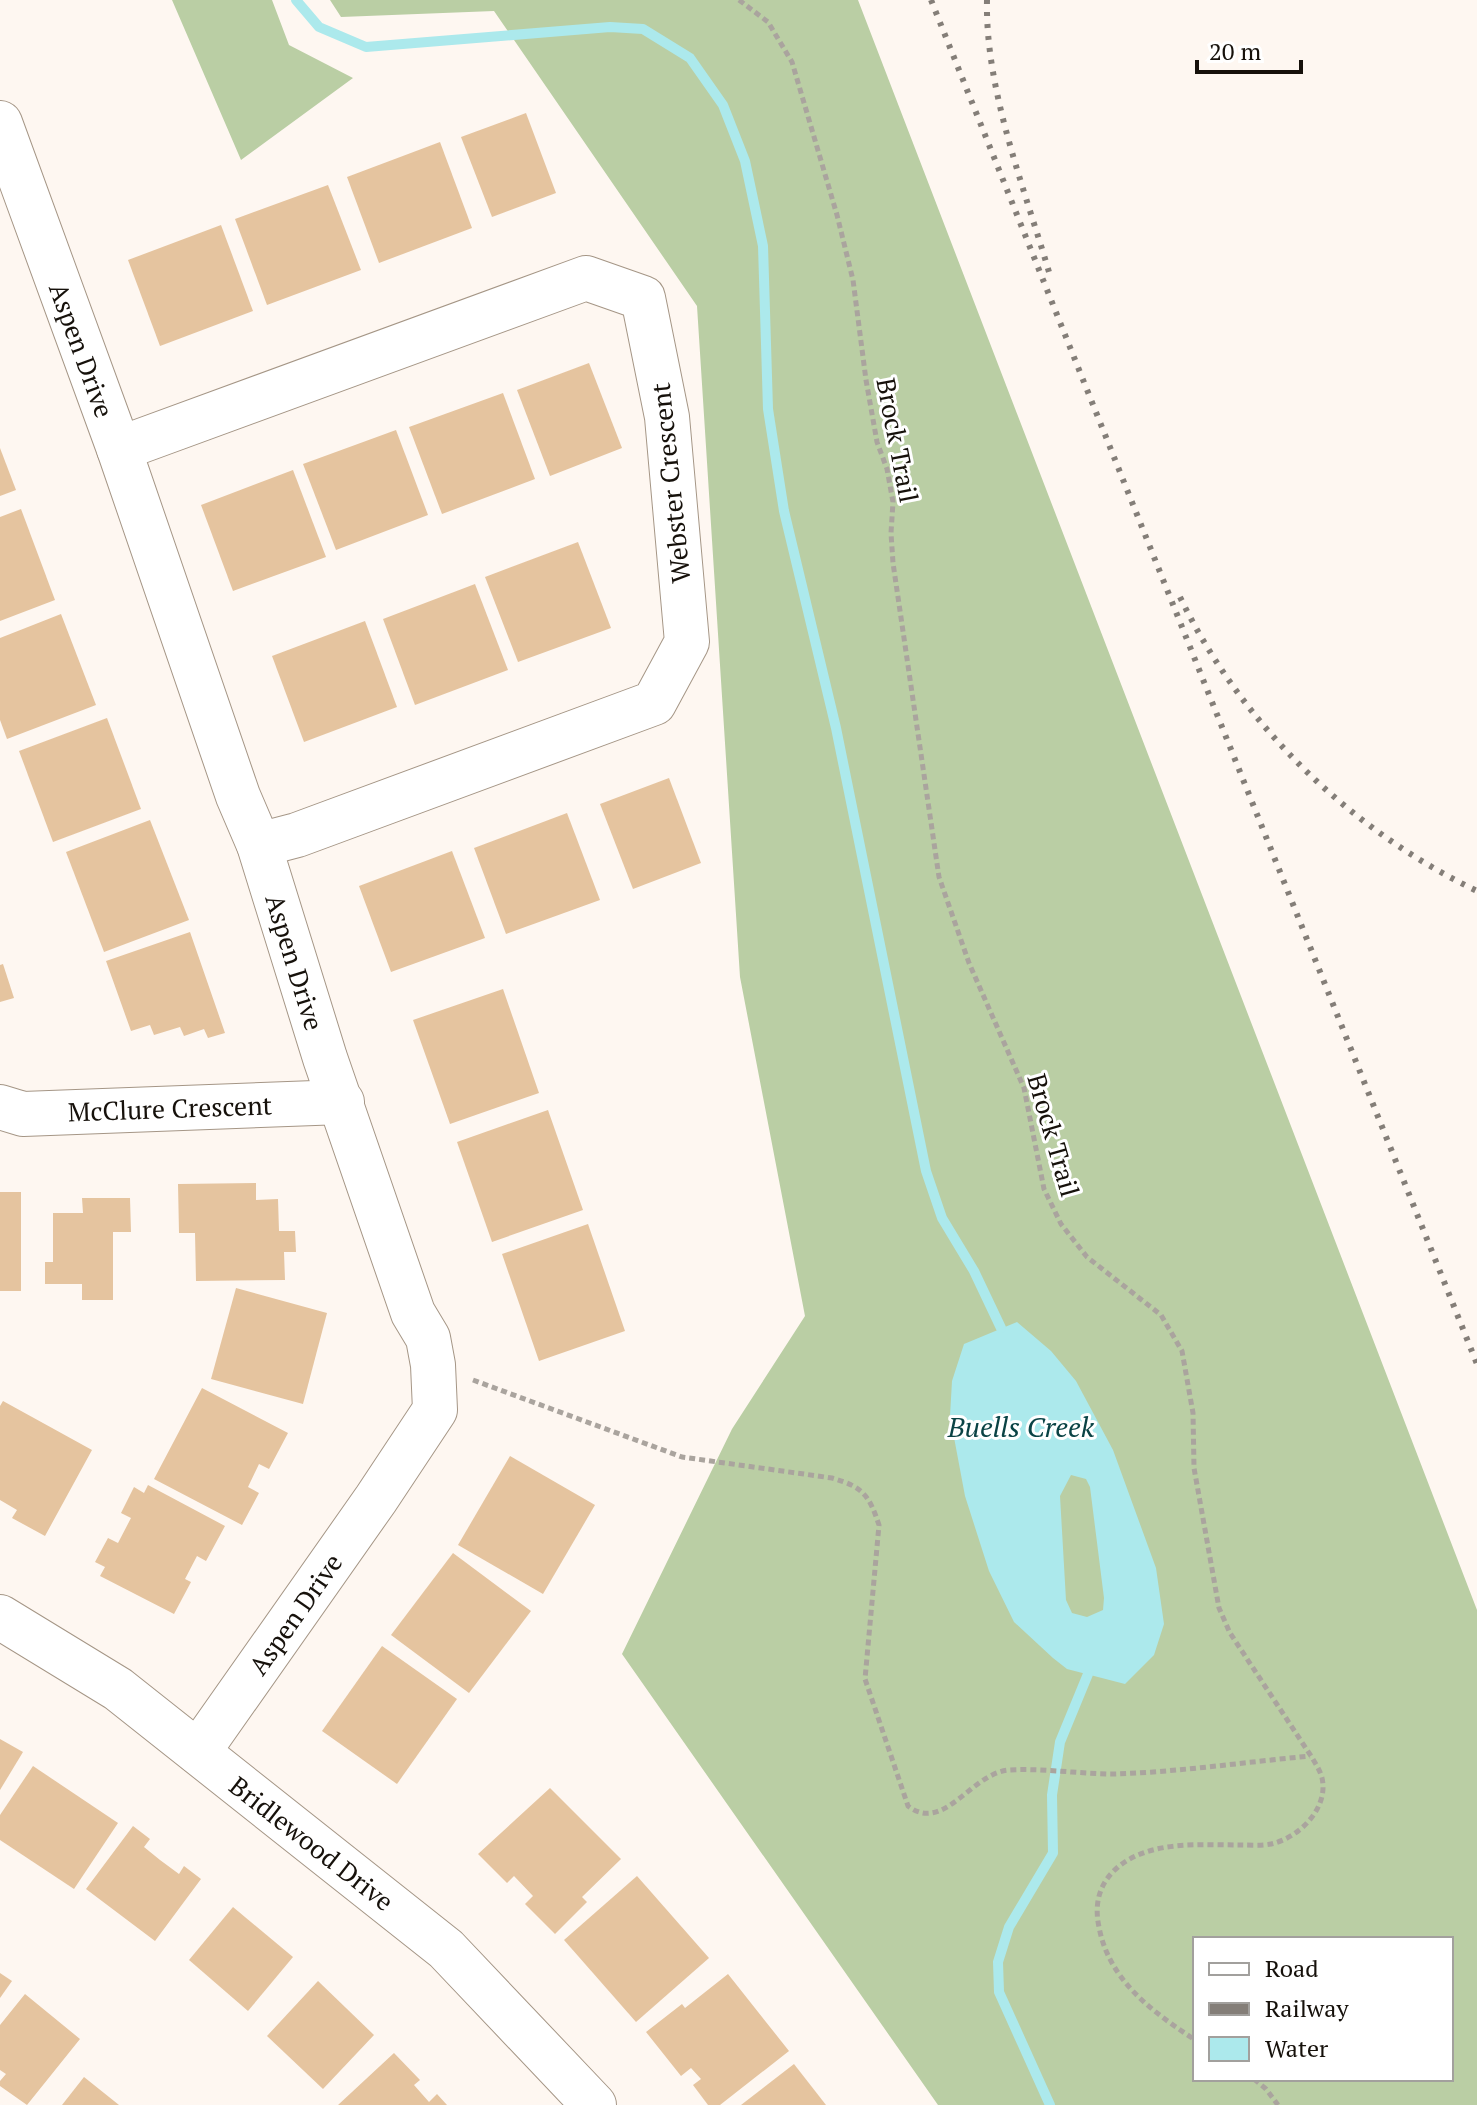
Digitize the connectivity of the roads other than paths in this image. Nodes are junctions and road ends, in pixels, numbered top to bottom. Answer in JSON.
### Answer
{"nodes":[{"id":1,"x":0,"y":123,"type":"edge"},
{"id":2,"x":119,"y":449,"type":"junction"},
{"id":3,"x":259,"y":845,"type":"junction"},
{"id":4,"x":342,"y":1102,"type":"junction"},
{"id":5,"x":0,"y":1107,"type":"edge"},
{"id":6,"x":0,"y":1617,"type":"edge"},
{"id":7,"x":198,"y":1752,"type":"junction"},
{"id":8,"x":594,"y":2105,"type":"edge"}],
"edges":[{"from":1,"to":2,"type":"street","name":"Aspen Drive"},
{"from":2,"to":3,"type":"street","name":"Aspen Drive"},
{"from":2,"to":3,"type":"street","name":"Webster Crescent"},
{"from":3,"to":4,"type":"street","name":"Aspen Drive"},
{"from":4,"to":5,"type":"street","name":"McClure Crescent"},
{"from":4,"to":7,"type":"street","name":"Aspen Drive"},
{"from":6,"to":7,"type":"street","name":"Bridlewood Drive"},
{"from":7,"to":8,"type":"street","name":"Bridlewood Drive"}]}
